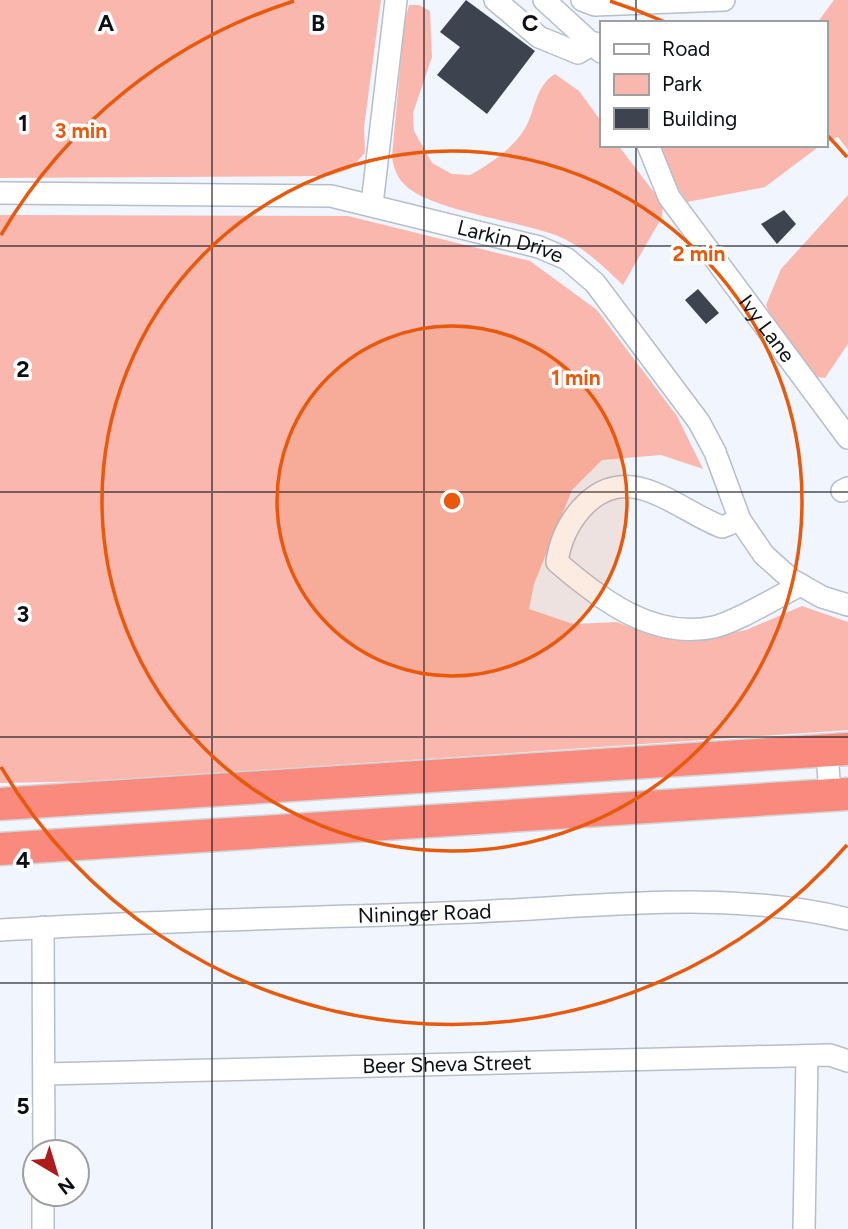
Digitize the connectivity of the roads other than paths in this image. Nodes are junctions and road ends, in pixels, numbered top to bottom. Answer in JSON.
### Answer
{"nodes":[{"id":1,"x":397,"y":0,"type":"edge"},
{"id":2,"x":495,"y":0,"type":"edge"},
{"id":3,"x":544,"y":0,"type":"edge"},
{"id":4,"x":582,"y":0,"type":"edge"},
{"id":5,"x":724,"y":0,"type":"edge"},
{"id":6,"x":598,"y":47,"type":"edge"},
{"id":7,"x":649,"y":147,"type":"edge"},
{"id":8,"x":0,"y":192,"type":"edge"},
{"id":9,"x":372,"y":204,"type":"junction"},
{"id":10,"x":848,"y":438,"type":"edge"},
{"id":11,"x":740,"y":520,"type":"junction"},
{"id":12,"x":801,"y":585,"type":"junction"},
{"id":13,"x":848,"y":605,"type":"edge"},
{"id":14,"x":838,"y":750,"type":"edge"},
{"id":15,"x":839,"y":795,"type":"edge"},
{"id":16,"x":0,"y":804,"type":"edge"},
{"id":17,"x":0,"y":849,"type":"edge"},
{"id":18,"x":848,"y":919,"type":"edge"},
{"id":19,"x":43,"y":927,"type":"junction"},
{"id":20,"x":0,"y":930,"type":"edge"},
{"id":21,"x":807,"y":1055,"type":"junction"},
{"id":22,"x":848,"y":1061,"type":"edge"},
{"id":23,"x":46,"y":1074,"type":"junction"},
{"id":24,"x":44,"y":1138,"type":"edge"},
{"id":25,"x":43,"y":1208,"type":"edge"},
{"id":26,"x":43,"y":1229,"type":"edge"},
{"id":27,"x":804,"y":1229,"type":"edge"}],
"edges":[{"from":1,"to":9,"type":"street"},
{"from":2,"to":6,"type":"street"},
{"from":3,"to":6,"type":"street"},
{"from":4,"to":5,"type":"street"},
{"from":7,"to":10,"type":"street","name":"Ivy Lane"},
{"from":8,"to":9,"type":"street","name":"Larkin Drive"},
{"from":9,"to":11,"type":"street","name":"Larkin Drive"},
{"from":11,"to":12,"type":"street","name":"Larkin Drive"},
{"from":11,"to":12,"type":"street"},
{"from":12,"to":13,"type":"street","name":"Larkin Drive"},
{"from":14,"to":15,"type":"street"},
{"from":14,"to":16,"type":"highway"},
{"from":15,"to":17,"type":"highway"},
{"from":18,"to":19,"type":"street","name":"Nininger Road"},
{"from":19,"to":20,"type":"street","name":"Nininger Road"},
{"from":19,"to":23,"type":"street"},
{"from":21,"to":22,"type":"street","name":"Beer Sheva Street"},
{"from":21,"to":23,"type":"street","name":"Beer Sheva Street"},
{"from":21,"to":27,"type":"street"},
{"from":23,"to":24,"type":"street"},
{"from":25,"to":26,"type":"street"}]}
